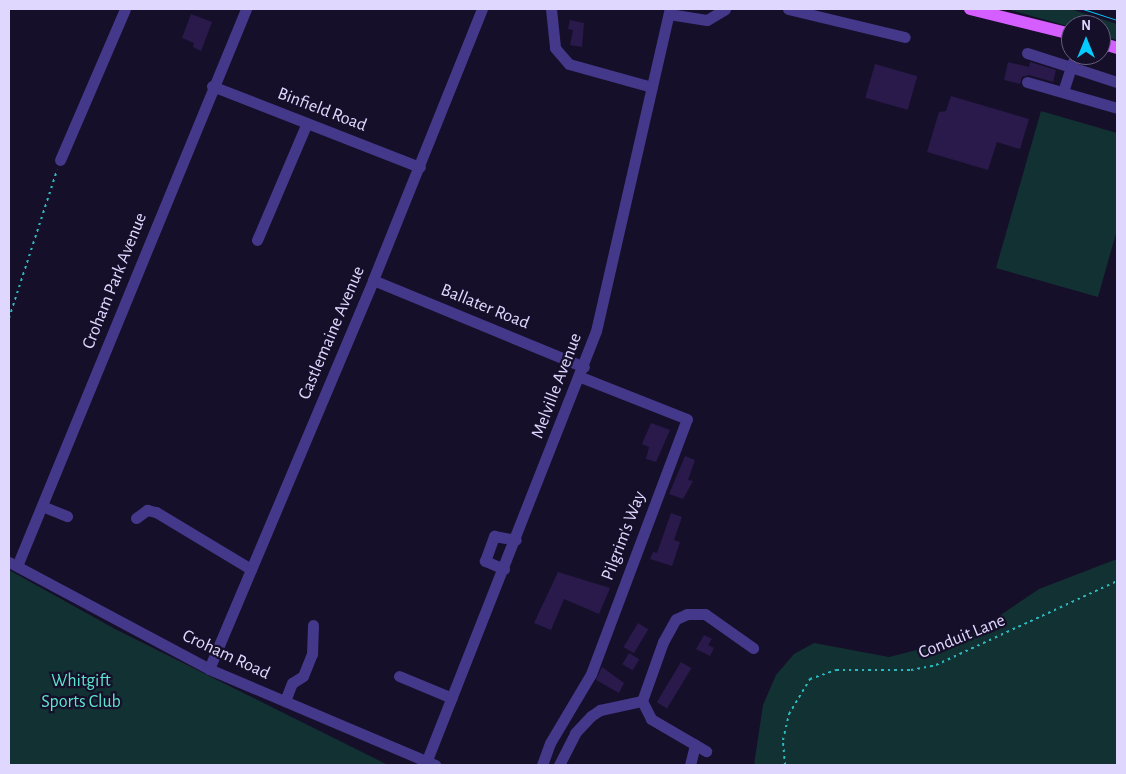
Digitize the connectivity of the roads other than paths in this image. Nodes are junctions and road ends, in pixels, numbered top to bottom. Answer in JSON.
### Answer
{"nodes":[{"id":1,"x":124,"y":9,"type":"edge"},
{"id":2,"x":246,"y":9,"type":"edge"},
{"id":3,"x":482,"y":9,"type":"edge"},
{"id":4,"x":725,"y":9,"type":"edge"},
{"id":5,"x":788,"y":9,"type":"edge"},
{"id":6,"x":970,"y":9,"type":"edge"},
{"id":7,"x":670,"y":11,"type":"edge"},
{"id":8,"x":547,"y":12,"type":"edge"},
{"id":9,"x":1061,"y":32,"type":"edge"},
{"id":10,"x":905,"y":37,"type":"dead end"},
{"id":11,"x":1027,"y":53,"type":"dead end"},
{"id":12,"x":1071,"y":67,"type":"junction"},
{"id":13,"x":1027,"y":82,"type":"dead end"},
{"id":14,"x":1117,"y":82,"type":"edge"},
{"id":15,"x":212,"y":86,"type":"junction"},
{"id":16,"x":652,"y":87,"type":"junction"},
{"id":17,"x":1063,"y":92,"type":"junction"},
{"id":18,"x":1117,"y":108,"type":"edge"},
{"id":19,"x":307,"y":123,"type":"junction"},
{"id":20,"x":60,"y":160,"type":"road end"},
{"id":21,"x":420,"y":167,"type":"junction"},
{"id":22,"x":257,"y":240,"type":"dead end"},
{"id":23,"x":373,"y":280,"type":"junction"},
{"id":24,"x":582,"y":372,"type":"junction"},
{"id":25,"x":42,"y":506,"type":"junction"},
{"id":26,"x":67,"y":516,"type":"dead end"},
{"id":27,"x":136,"y":518,"type":"dead end"},
{"id":28,"x":516,"y":540,"type":"junction"},
{"id":29,"x":13,"y":564,"type":"edge"},
{"id":30,"x":504,"y":569,"type":"junction"},
{"id":31,"x":251,"y":570,"type":"junction"},
{"id":32,"x":313,"y":625,"type":"dead end"},
{"id":33,"x":753,"y":648,"type":"dead end"},
{"id":34,"x":209,"y":669,"type":"junction"},
{"id":35,"x":399,"y":676,"type":"dead end"},
{"id":36,"x":452,"y":698,"type":"junction"},
{"id":37,"x":285,"y":701,"type":"junction"},
{"id":38,"x":642,"y":701,"type":"junction"},
{"id":39,"x":695,"y":745,"type":"junction"},
{"id":40,"x":706,"y":751,"type":"dead end"},
{"id":41,"x":431,"y":763,"type":"edge"},
{"id":42,"x":542,"y":765,"type":"edge"},
{"id":43,"x":559,"y":765,"type":"edge"},
{"id":44,"x":690,"y":765,"type":"edge"}],
"edges":[{"from":1,"to":20,"type":"street"},
{"from":2,"to":15,"type":"street","name":"Croham Park Avenue"},
{"from":3,"to":21,"type":"street","name":"Castlemaine Avenue"},
{"from":4,"to":7,"type":"street"},
{"from":5,"to":10,"type":"street"},
{"from":6,"to":9,"type":"main road"},
{"from":7,"to":16,"type":"street","name":"Melville Avenue"},
{"from":8,"to":16,"type":"street"},
{"from":11,"to":12,"type":"street"},
{"from":12,"to":14,"type":"street"},
{"from":12,"to":17,"type":"street"},
{"from":13,"to":17,"type":"street"},
{"from":15,"to":19,"type":"street","name":"Binfield Road"},
{"from":15,"to":25,"type":"street","name":"Croham Park Avenue"},
{"from":16,"to":24,"type":"street","name":"Melville Avenue"},
{"from":17,"to":18,"type":"street"},
{"from":19,"to":21,"type":"street","name":"Binfield Road"},
{"from":19,"to":22,"type":"street"},
{"from":21,"to":23,"type":"street","name":"Castlemaine Avenue"},
{"from":23,"to":24,"type":"street","name":"Ballater Road"},
{"from":23,"to":31,"type":"street","name":"Castlemaine Avenue"},
{"from":24,"to":28,"type":"street","name":"Melville Avenue"},
{"from":24,"to":42,"type":"street","name":"Pilgrim's Way"},
{"from":25,"to":26,"type":"street"},
{"from":25,"to":29,"type":"street","name":"Croham Park Avenue"},
{"from":27,"to":31,"type":"street"},
{"from":28,"to":30,"type":"street","name":"Melville Avenue"},
{"from":28,"to":30,"type":"street"},
{"from":29,"to":34,"type":"street","name":"Croham Road"},
{"from":30,"to":36,"type":"street","name":"Melville Avenue"},
{"from":31,"to":34,"type":"street","name":"Castlemaine Avenue"},
{"from":32,"to":37,"type":"street"},
{"from":33,"to":38,"type":"street"},
{"from":34,"to":37,"type":"street","name":"Croham Road"},
{"from":35,"to":36,"type":"street"},
{"from":36,"to":41,"type":"street","name":"Melville Avenue"},
{"from":37,"to":41,"type":"street","name":"Croham Road"},
{"from":38,"to":39,"type":"street"},
{"from":38,"to":43,"type":"street"},
{"from":39,"to":40,"type":"street"},
{"from":39,"to":44,"type":"street"}]}
